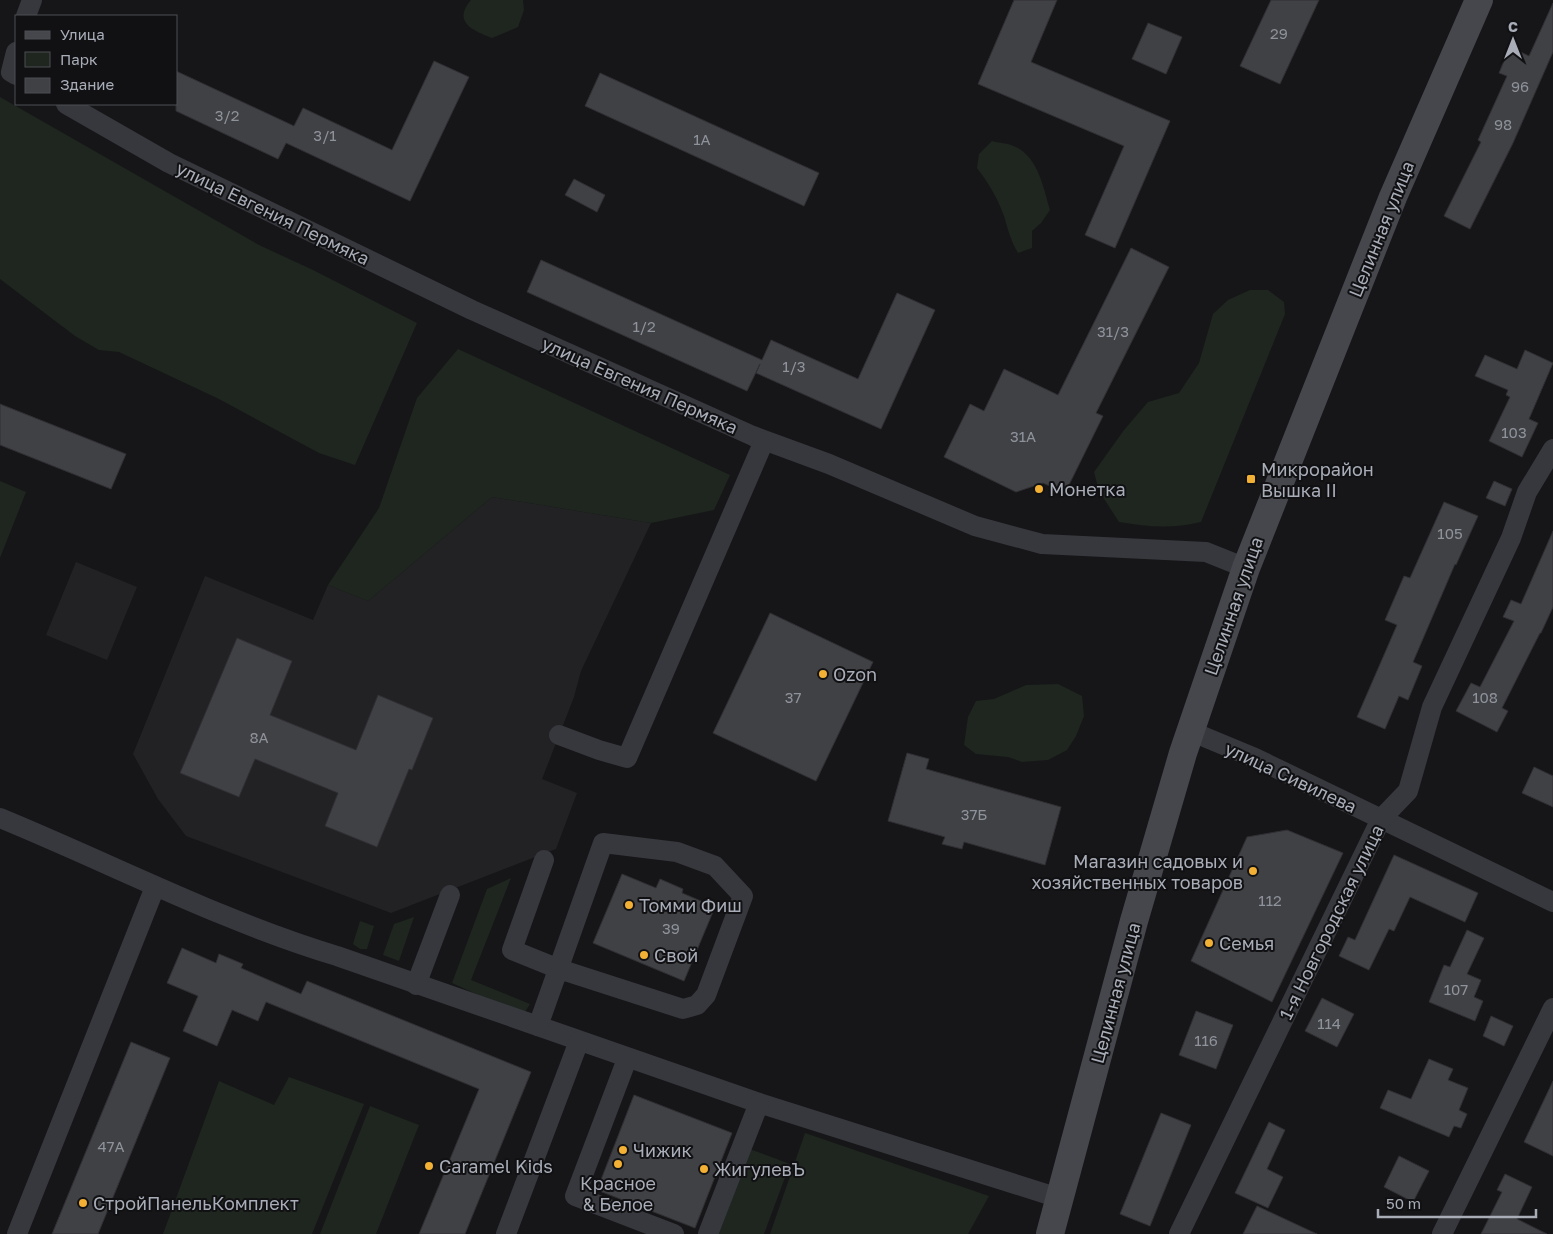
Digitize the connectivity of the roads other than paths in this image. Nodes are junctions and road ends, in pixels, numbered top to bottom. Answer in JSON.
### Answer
{"nodes":[{"id":1,"x":32,"y":0,"type":"edge"},
{"id":2,"x":1479,"y":0,"type":"edge"},
{"id":3,"x":26,"y":15,"type":"edge"},
{"id":4,"x":15,"y":56,"type":"edge"},
{"id":5,"x":15,"y":74,"type":"edge"},
{"id":6,"x":68,"y":105,"type":"edge"},
{"id":7,"x":764,"y":441,"type":"junction"},
{"id":8,"x":1553,"y":449,"type":"edge"},
{"id":9,"x":1246,"y":568,"type":"junction"},
{"id":10,"x":1190,"y":731,"type":"junction"},
{"id":11,"x":560,"y":734,"type":"dead end"},
{"id":12,"x":0,"y":818,"type":"edge"},
{"id":13,"x":1381,"y":819,"type":"junction"},
{"id":14,"x":544,"y":860,"type":"dead end"},
{"id":15,"x":156,"y":887,"type":"junction"},
{"id":16,"x":450,"y":895,"type":"dead end"},
{"id":17,"x":1553,"y":902,"type":"edge"},
{"id":18,"x":558,"y":969,"type":"junction"},
{"id":19,"x":416,"y":985,"type":"junction"},
{"id":20,"x":1553,"y":1008,"type":"edge"},
{"id":21,"x":538,"y":1026,"type":"junction"},
{"id":22,"x":579,"y":1041,"type":"junction"},
{"id":23,"x":627,"y":1059,"type":"junction"},
{"id":24,"x":759,"y":1103,"type":"junction"},
{"id":25,"x":1059,"y":1198,"type":"junction"},
{"id":26,"x":17,"y":1234,"type":"edge"},
{"id":27,"x":506,"y":1234,"type":"edge"},
{"id":28,"x":674,"y":1234,"type":"edge"},
{"id":29,"x":708,"y":1234,"type":"edge"},
{"id":30,"x":1050,"y":1234,"type":"edge"},
{"id":31,"x":1179,"y":1234,"type":"edge"},
{"id":32,"x":1442,"y":1234,"type":"edge"}],
"edges":[{"from":1,"to":3,"type":"street"},
{"from":2,"to":9,"type":"main road","name":"Целинная улица"},
{"from":4,"to":5,"type":"street"},
{"from":6,"to":7,"type":"street","name":"улица Евгения Пермяка"},
{"from":7,"to":9,"type":"street","name":"улица Евгения Пермяка"},
{"from":7,"to":11,"type":"street"},
{"from":8,"to":13,"type":"street","name":"1-я Новгородская улица"},
{"from":9,"to":10,"type":"main road","name":"Целинная улица"},
{"from":10,"to":13,"type":"street","name":"улица Сивилева"},
{"from":10,"to":25,"type":"main road","name":"Целинная улица"},
{"from":12,"to":15,"type":"street"},
{"from":13,"to":17,"type":"street","name":"улица Сивилева"},
{"from":13,"to":31,"type":"street","name":"1-я Новгородская улица"},
{"from":14,"to":18,"type":"street"},
{"from":15,"to":19,"type":"street"},
{"from":15,"to":26,"type":"street"},
{"from":16,"to":19,"type":"street"},
{"from":18,"to":18,"type":"street"},
{"from":18,"to":21,"type":"street"},
{"from":19,"to":21,"type":"street"},
{"from":20,"to":32,"type":"street"},
{"from":21,"to":22,"type":"street"},
{"from":22,"to":23,"type":"street"},
{"from":22,"to":27,"type":"street"},
{"from":23,"to":24,"type":"street"},
{"from":23,"to":28,"type":"street"},
{"from":24,"to":25,"type":"street"},
{"from":24,"to":29,"type":"street"},
{"from":25,"to":30,"type":"main road","name":"Целинная улица"}]}
